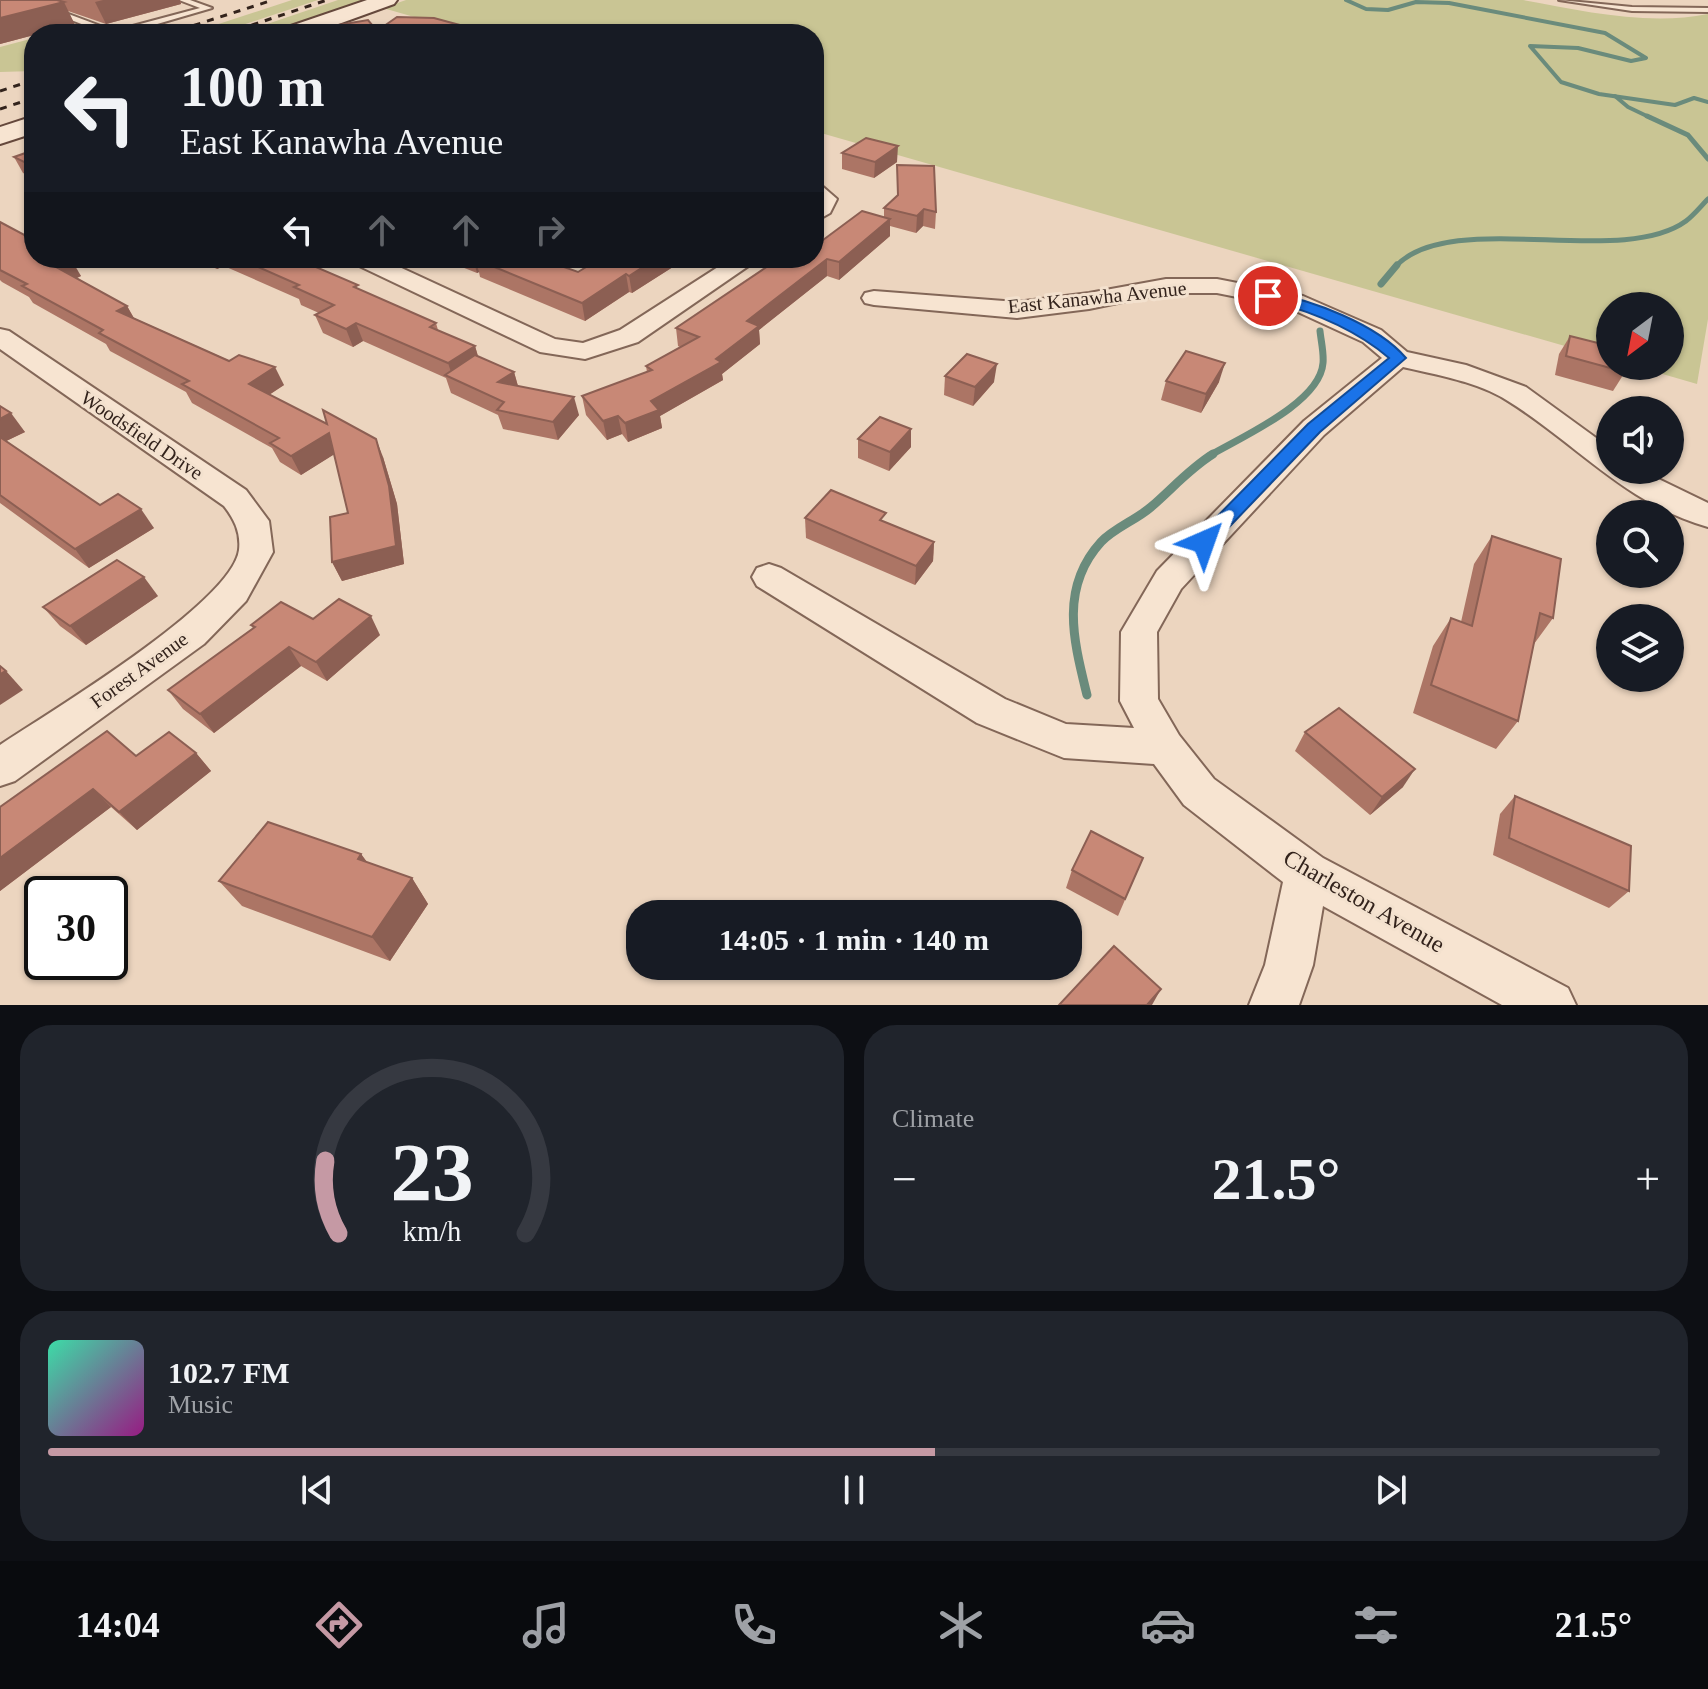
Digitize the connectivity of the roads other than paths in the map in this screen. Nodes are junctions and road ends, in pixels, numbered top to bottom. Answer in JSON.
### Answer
{"nodes":[{"id":1,"x":24,"y":0,"type":"edge"},
{"id":2,"x":183,"y":0,"type":"edge"},
{"id":3,"x":387,"y":0,"type":"edge"},
{"id":4,"x":1563,"y":0,"type":"edge"},
{"id":5,"x":54,"y":3,"type":"edge"},
{"id":6,"x":41,"y":6,"type":"junction"},
{"id":7,"x":1708,"y":10,"type":"edge"},
{"id":8,"x":88,"y":24,"type":"edge"},
{"id":9,"x":150,"y":24,"type":"edge"},
{"id":10,"x":319,"y":24,"type":"edge"},
{"id":11,"x":24,"y":128,"type":"edge"},
{"id":12,"x":0,"y":136,"type":"edge"},
{"id":13,"x":382,"y":268,"type":"edge"},
{"id":14,"x":733,"y":268,"type":"edge"},
{"id":15,"x":874,"y":298,"type":"dead end"},
{"id":16,"x":0,"y":337,"type":"edge"},
{"id":17,"x":1398,"y":358,"type":"junction"},
{"id":18,"x":1596,"y":453,"type":"edge"},
{"id":19,"x":1640,"y":484,"type":"edge"},
{"id":20,"x":1708,"y":516,"type":"edge"},
{"id":21,"x":256,"y":552,"type":"joint"},
{"id":22,"x":769,"y":577,"type":"dead end"},
{"id":23,"x":1165,"y":747,"type":"junction"},
{"id":24,"x":0,"y":768,"type":"edge"},
{"id":25,"x":1307,"y":873,"type":"junction"},
{"id":26,"x":1274,"y":1005,"type":"edge"},
{"id":27,"x":1551,"y":1005,"type":"edge"}],
"edges":[{"from":1,"to":6,"type":"lane"},
{"from":2,"to":9,"type":"lane"},
{"from":3,"to":10,"type":"main road"},
{"from":4,"to":7,"type":"lane"},
{"from":5,"to":6,"type":"lane"},
{"from":6,"to":8,"type":"lane"},
{"from":11,"to":12,"type":"main road"},
{"from":13,"to":14,"type":"street"},
{"from":15,"to":17,"type":"street","name":"East Kanawha Avenue"},
{"from":16,"to":21,"type":"street","name":"Woodsfield Drive"},
{"from":17,"to":18,"type":"street","name":"East Kanawha Avenue"},
{"from":17,"to":23,"type":"street","name":"Charleston Avenue"},
{"from":19,"to":20,"type":"street"},
{"from":21,"to":24,"type":"street","name":"Forest Avenue"},
{"from":22,"to":23,"type":"street"},
{"from":23,"to":25,"type":"street","name":"Charleston Avenue"},
{"from":25,"to":26,"type":"street"},
{"from":25,"to":27,"type":"street","name":"Charleston Avenue"}]}
